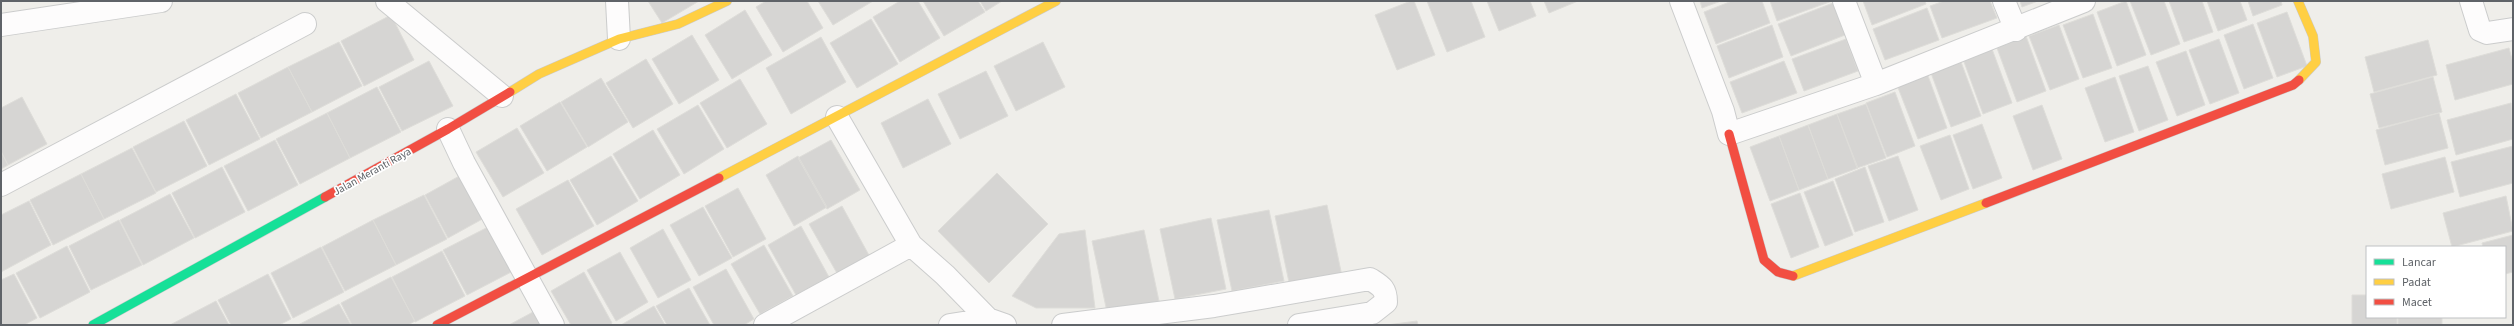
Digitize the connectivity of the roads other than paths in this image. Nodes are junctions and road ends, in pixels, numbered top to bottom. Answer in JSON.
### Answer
{"nodes":[{"id":1,"x":161,"y":1,"type":"edge"},
{"id":2,"x":387,"y":1,"type":"edge"},
{"id":3,"x":617,"y":1,"type":"edge"},
{"id":4,"x":727,"y":1,"type":"edge"},
{"id":5,"x":1056,"y":1,"type":"edge"},
{"id":6,"x":1681,"y":1,"type":"edge"},
{"id":7,"x":1844,"y":1,"type":"edge"},
{"id":8,"x":2004,"y":1,"type":"edge"},
{"id":9,"x":2084,"y":1,"type":"edge"},
{"id":10,"x":2298,"y":1,"type":"edge"},
{"id":11,"x":2471,"y":1,"type":"edge"},
{"id":12,"x":305,"y":24,"type":"dead end"},
{"id":13,"x":1,"y":25,"type":"edge"},
{"id":14,"x":2513,"y":28,"type":"edge"},
{"id":15,"x":2016,"y":30,"type":"junction"},
{"id":16,"x":619,"y":39,"type":"junction"},
{"id":17,"x":1876,"y":84,"type":"junction"},
{"id":18,"x":502,"y":96,"type":"junction"},
{"id":19,"x":837,"y":117,"type":"junction"},
{"id":20,"x":448,"y":129,"type":"junction"},
{"id":21,"x":1729,"y":134,"type":"junction"},
{"id":22,"x":1,"y":185,"type":"edge"},
{"id":23,"x":911,"y":245,"type":"junction"},
{"id":24,"x":527,"y":277,"type":"junction"},
{"id":25,"x":996,"y":322,"type":"edge"},
{"id":26,"x":94,"y":325,"type":"edge"},
{"id":27,"x":437,"y":325,"type":"edge"},
{"id":28,"x":553,"y":325,"type":"edge"},
{"id":29,"x":765,"y":325,"type":"edge"},
{"id":30,"x":950,"y":325,"type":"edge"},
{"id":31,"x":1063,"y":325,"type":"edge"},
{"id":32,"x":1299,"y":325,"type":"edge"}],
"edges":[{"from":1,"to":13,"type":"street"},
{"from":2,"to":18,"type":"street"},
{"from":3,"to":16,"type":"street"},
{"from":4,"to":16,"type":"street","name":"Jalan Meranti Raya"},
{"from":5,"to":19,"type":"street"},
{"from":6,"to":21,"type":"street"},
{"from":7,"to":17,"type":"street"},
{"from":8,"to":15,"type":"street"},
{"from":9,"to":15,"type":"street"},
{"from":10,"to":21,"type":"street"},
{"from":11,"to":14,"type":"street"},
{"from":12,"to":22,"type":"street"},
{"from":15,"to":17,"type":"street"},
{"from":16,"to":18,"type":"street","name":"Jalan Meranti Raya"},
{"from":17,"to":21,"type":"street"},
{"from":18,"to":20,"type":"street","name":"Jalan Meranti Raya"},
{"from":19,"to":23,"type":"street"},
{"from":19,"to":24,"type":"street"},
{"from":20,"to":24,"type":"street"},
{"from":20,"to":26,"type":"street","name":"Jalan Meranti Raya"},
{"from":23,"to":25,"type":"street"},
{"from":23,"to":29,"type":"street"},
{"from":24,"to":27,"type":"street"},
{"from":24,"to":28,"type":"street"},
{"from":25,"to":30,"type":"street"},
{"from":31,"to":32,"type":"street"}]}
